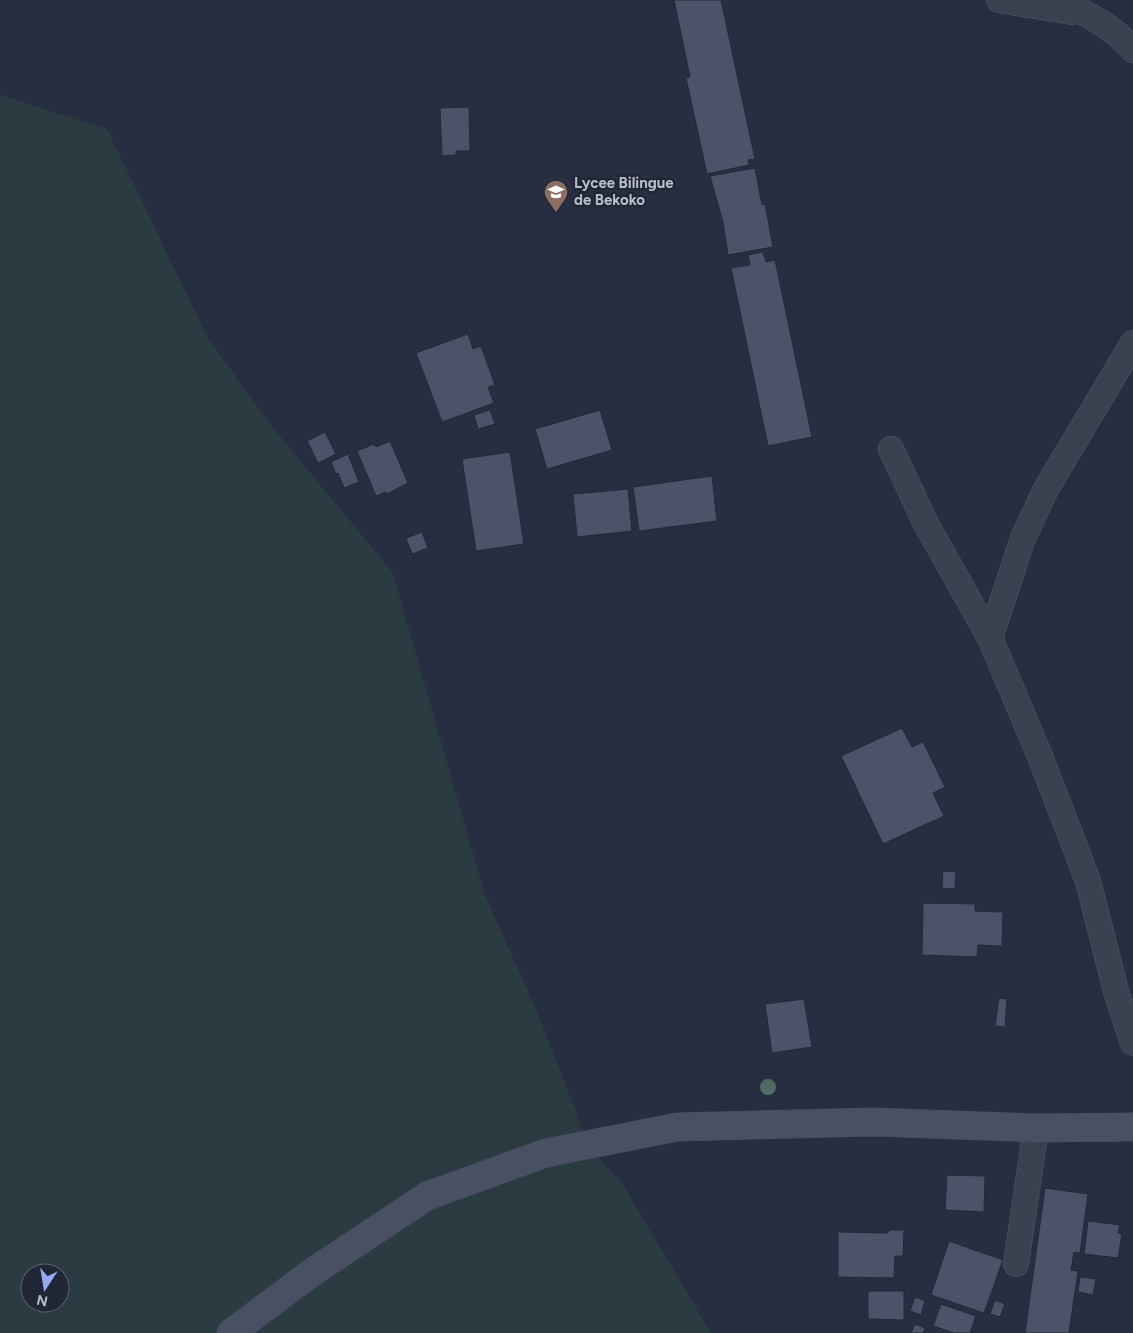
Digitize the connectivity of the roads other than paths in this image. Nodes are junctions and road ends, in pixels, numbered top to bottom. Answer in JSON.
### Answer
{"nodes":[{"id":1,"x":999,"y":0,"type":"edge"},
{"id":2,"x":1056,"y":0,"type":"edge"},
{"id":3,"x":1090,"y":15,"type":"junction"},
{"id":4,"x":1133,"y":50,"type":"edge"},
{"id":5,"x":1133,"y":343,"type":"edge"},
{"id":6,"x":891,"y":448,"type":"dead end"},
{"id":7,"x":990,"y":638,"type":"junction"},
{"id":8,"x":1133,"y":1043,"type":"edge"},
{"id":9,"x":1133,"y":1127,"type":"edge"},
{"id":10,"x":1036,"y":1128,"type":"junction"},
{"id":11,"x":1016,"y":1264,"type":"dead end"},
{"id":12,"x":231,"y":1333,"type":"edge"}],
"edges":[{"from":1,"to":3,"type":"street"},
{"from":2,"to":3,"type":"street"},
{"from":3,"to":4,"type":"street"},
{"from":5,"to":7,"type":"street"},
{"from":6,"to":7,"type":"street"},
{"from":7,"to":8,"type":"street"},
{"from":9,"to":10,"type":"main road"},
{"from":10,"to":11,"type":"street"},
{"from":10,"to":12,"type":"main road"}]}
